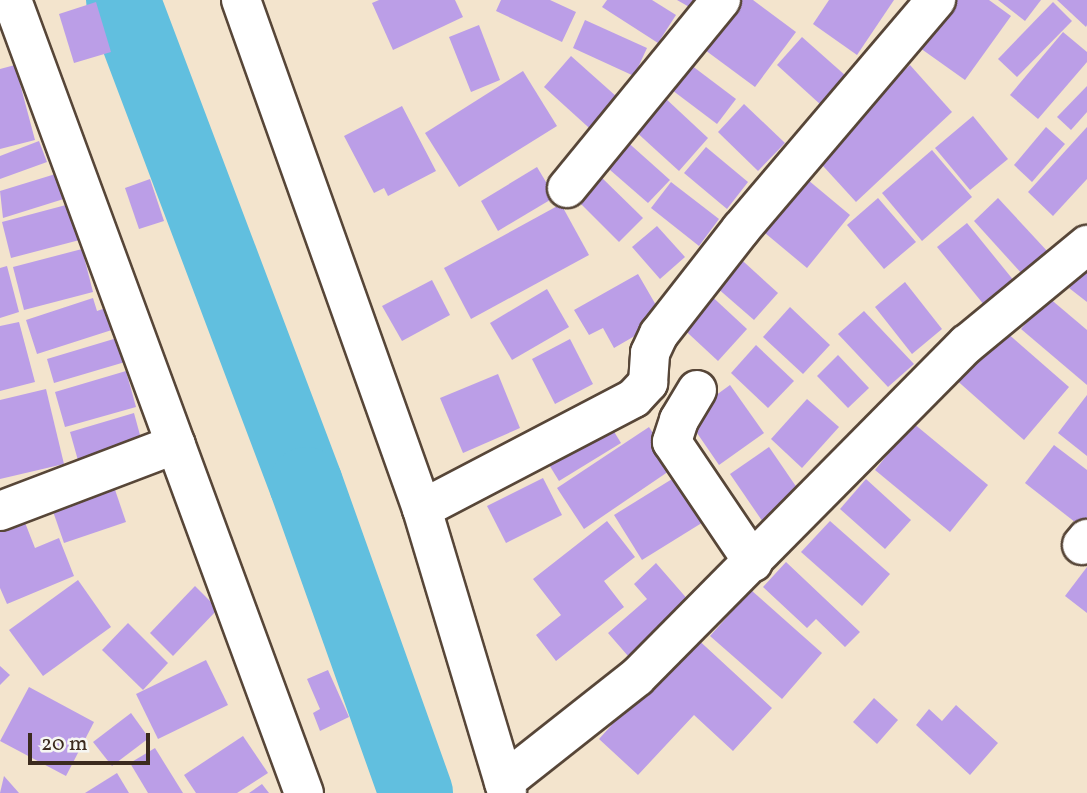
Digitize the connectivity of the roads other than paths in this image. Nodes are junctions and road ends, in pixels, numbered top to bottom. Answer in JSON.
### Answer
{"nodes":[{"id":1,"x":12,"y":0,"type":"edge"},
{"id":2,"x":241,"y":0,"type":"edge"},
{"id":3,"x":721,"y":0,"type":"edge"},
{"id":4,"x":936,"y":0,"type":"edge"},
{"id":5,"x":14,"y":51,"type":"edge"},
{"id":6,"x":567,"y":188,"type":"dead end"},
{"id":7,"x":1087,"y":245,"type":"edge"},
{"id":8,"x":697,"y":390,"type":"dead end"},
{"id":9,"x":176,"y":444,"type":"junction"},
{"id":10,"x":422,"y":509,"type":"junction"},
{"id":11,"x":0,"y":511,"type":"edge"},
{"id":12,"x":753,"y":562,"type":"junction"},
{"id":13,"x":506,"y":788,"type":"edge"},
{"id":14,"x":304,"y":793,"type":"edge"}],
"edges":[{"from":1,"to":5,"type":"street"},
{"from":2,"to":10,"type":"street"},
{"from":3,"to":6,"type":"street"},
{"from":4,"to":10,"type":"street"},
{"from":5,"to":9,"type":"street"},
{"from":7,"to":12,"type":"street"},
{"from":8,"to":12,"type":"street"},
{"from":9,"to":11,"type":"street"},
{"from":9,"to":14,"type":"street"},
{"from":10,"to":13,"type":"street"},
{"from":12,"to":13,"type":"street"}]}
